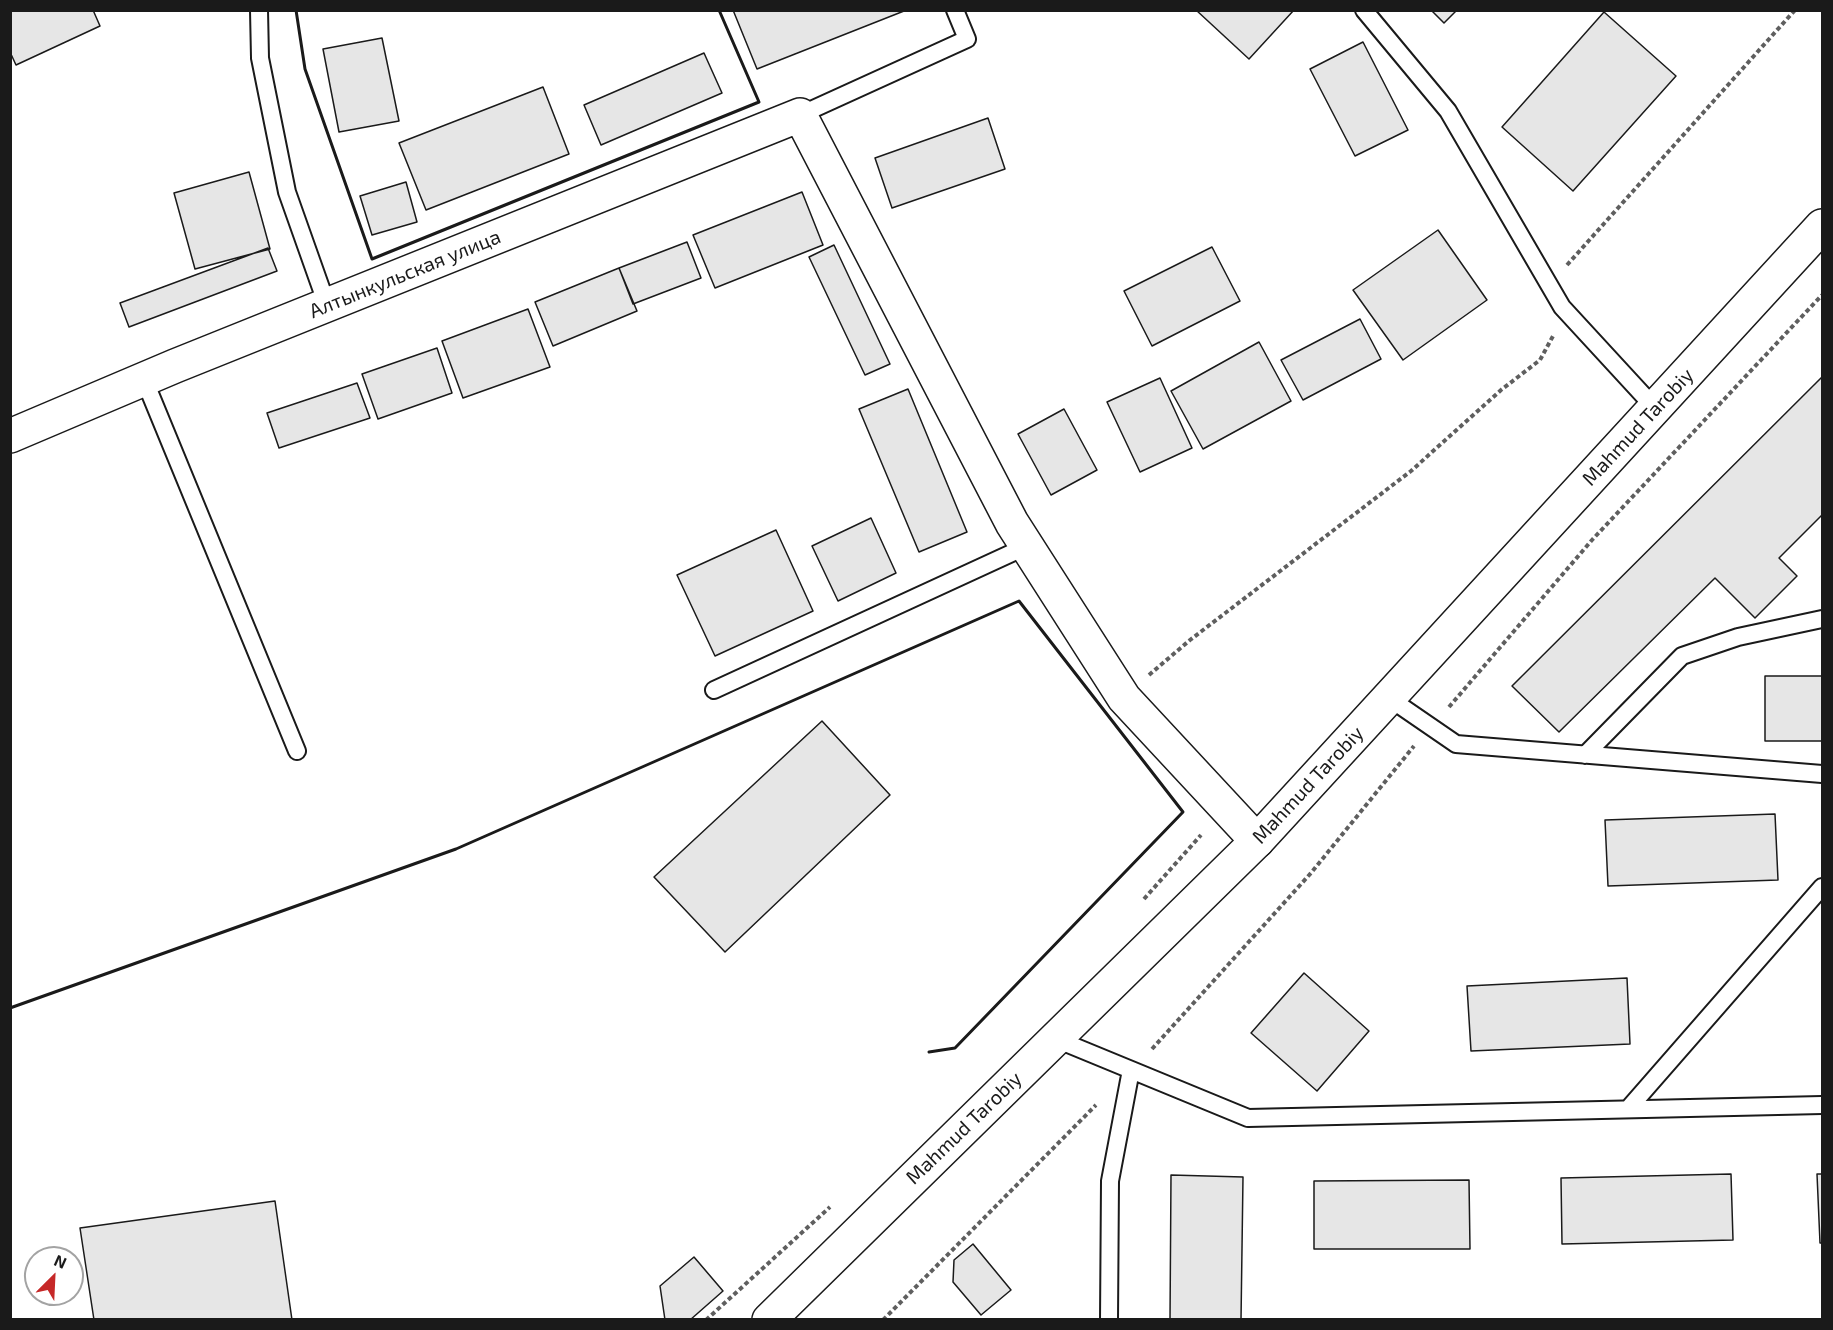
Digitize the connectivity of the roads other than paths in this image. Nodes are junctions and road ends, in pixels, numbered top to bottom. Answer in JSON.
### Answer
{"nodes":[{"id":1,"x":259,"y":10,"type":"edge"},
{"id":2,"x":955,"y":10,"type":"edge"},
{"id":3,"x":1364,"y":10,"type":"edge"},
{"id":4,"x":800,"y":115,"type":"junction"},
{"id":5,"x":1822,"y":226,"type":"edge"},
{"id":6,"x":327,"y":305,"type":"junction"},
{"id":7,"x":144,"y":379,"type":"junction"},
{"id":8,"x":1655,"y":408,"type":"junction"},
{"id":9,"x":10,"y":436,"type":"edge"},
{"id":10,"x":1027,"y":546,"type":"junction"},
{"id":11,"x":1822,"y":619,"type":"edge"},
{"id":12,"x":714,"y":690,"type":"dead end"},
{"id":13,"x":1389,"y":698,"type":"junction"},
{"id":14,"x":297,"y":752,"type":"dead end"},
{"id":15,"x":1585,"y":755,"type":"junction"},
{"id":16,"x":1822,"y":774,"type":"edge"},
{"id":17,"x":1257,"y":841,"type":"junction"},
{"id":18,"x":1822,"y":887,"type":"edge"},
{"id":19,"x":1056,"y":1039,"type":"junction"},
{"id":20,"x":1131,"y":1070,"type":"junction"},
{"id":21,"x":1822,"y":1105,"type":"edge"},
{"id":22,"x":1628,"y":1109,"type":"junction"},
{"id":23,"x":770,"y":1320,"type":"edge"},
{"id":24,"x":1109,"y":1320,"type":"edge"}],
"edges":[{"from":1,"to":6,"type":"lane"},
{"from":2,"to":4,"type":"lane"},
{"from":3,"to":8,"type":"lane"},
{"from":4,"to":6,"type":"street","name":"Алтынкульская улица"},
{"from":4,"to":10,"type":"street"},
{"from":5,"to":8,"type":"street","name":"Mahmud Tarobiy"},
{"from":6,"to":7,"type":"street","name":"Алтынкульская улица"},
{"from":7,"to":9,"type":"street","name":"Алтынкульская улица"},
{"from":7,"to":14,"type":"lane"},
{"from":8,"to":13,"type":"street","name":"Mahmud Tarobiy"},
{"from":10,"to":12,"type":"lane"},
{"from":10,"to":17,"type":"street"},
{"from":11,"to":15,"type":"lane"},
{"from":13,"to":15,"type":"lane"},
{"from":13,"to":17,"type":"street","name":"Mahmud Tarobiy"},
{"from":15,"to":16,"type":"lane"},
{"from":17,"to":19,"type":"street","name":"Mahmud Tarobiy"},
{"from":18,"to":22,"type":"lane"},
{"from":19,"to":20,"type":"lane"},
{"from":19,"to":23,"type":"street","name":"Mahmud Tarobiy"},
{"from":20,"to":22,"type":"lane"},
{"from":20,"to":24,"type":"lane"},
{"from":21,"to":22,"type":"lane"}]}
